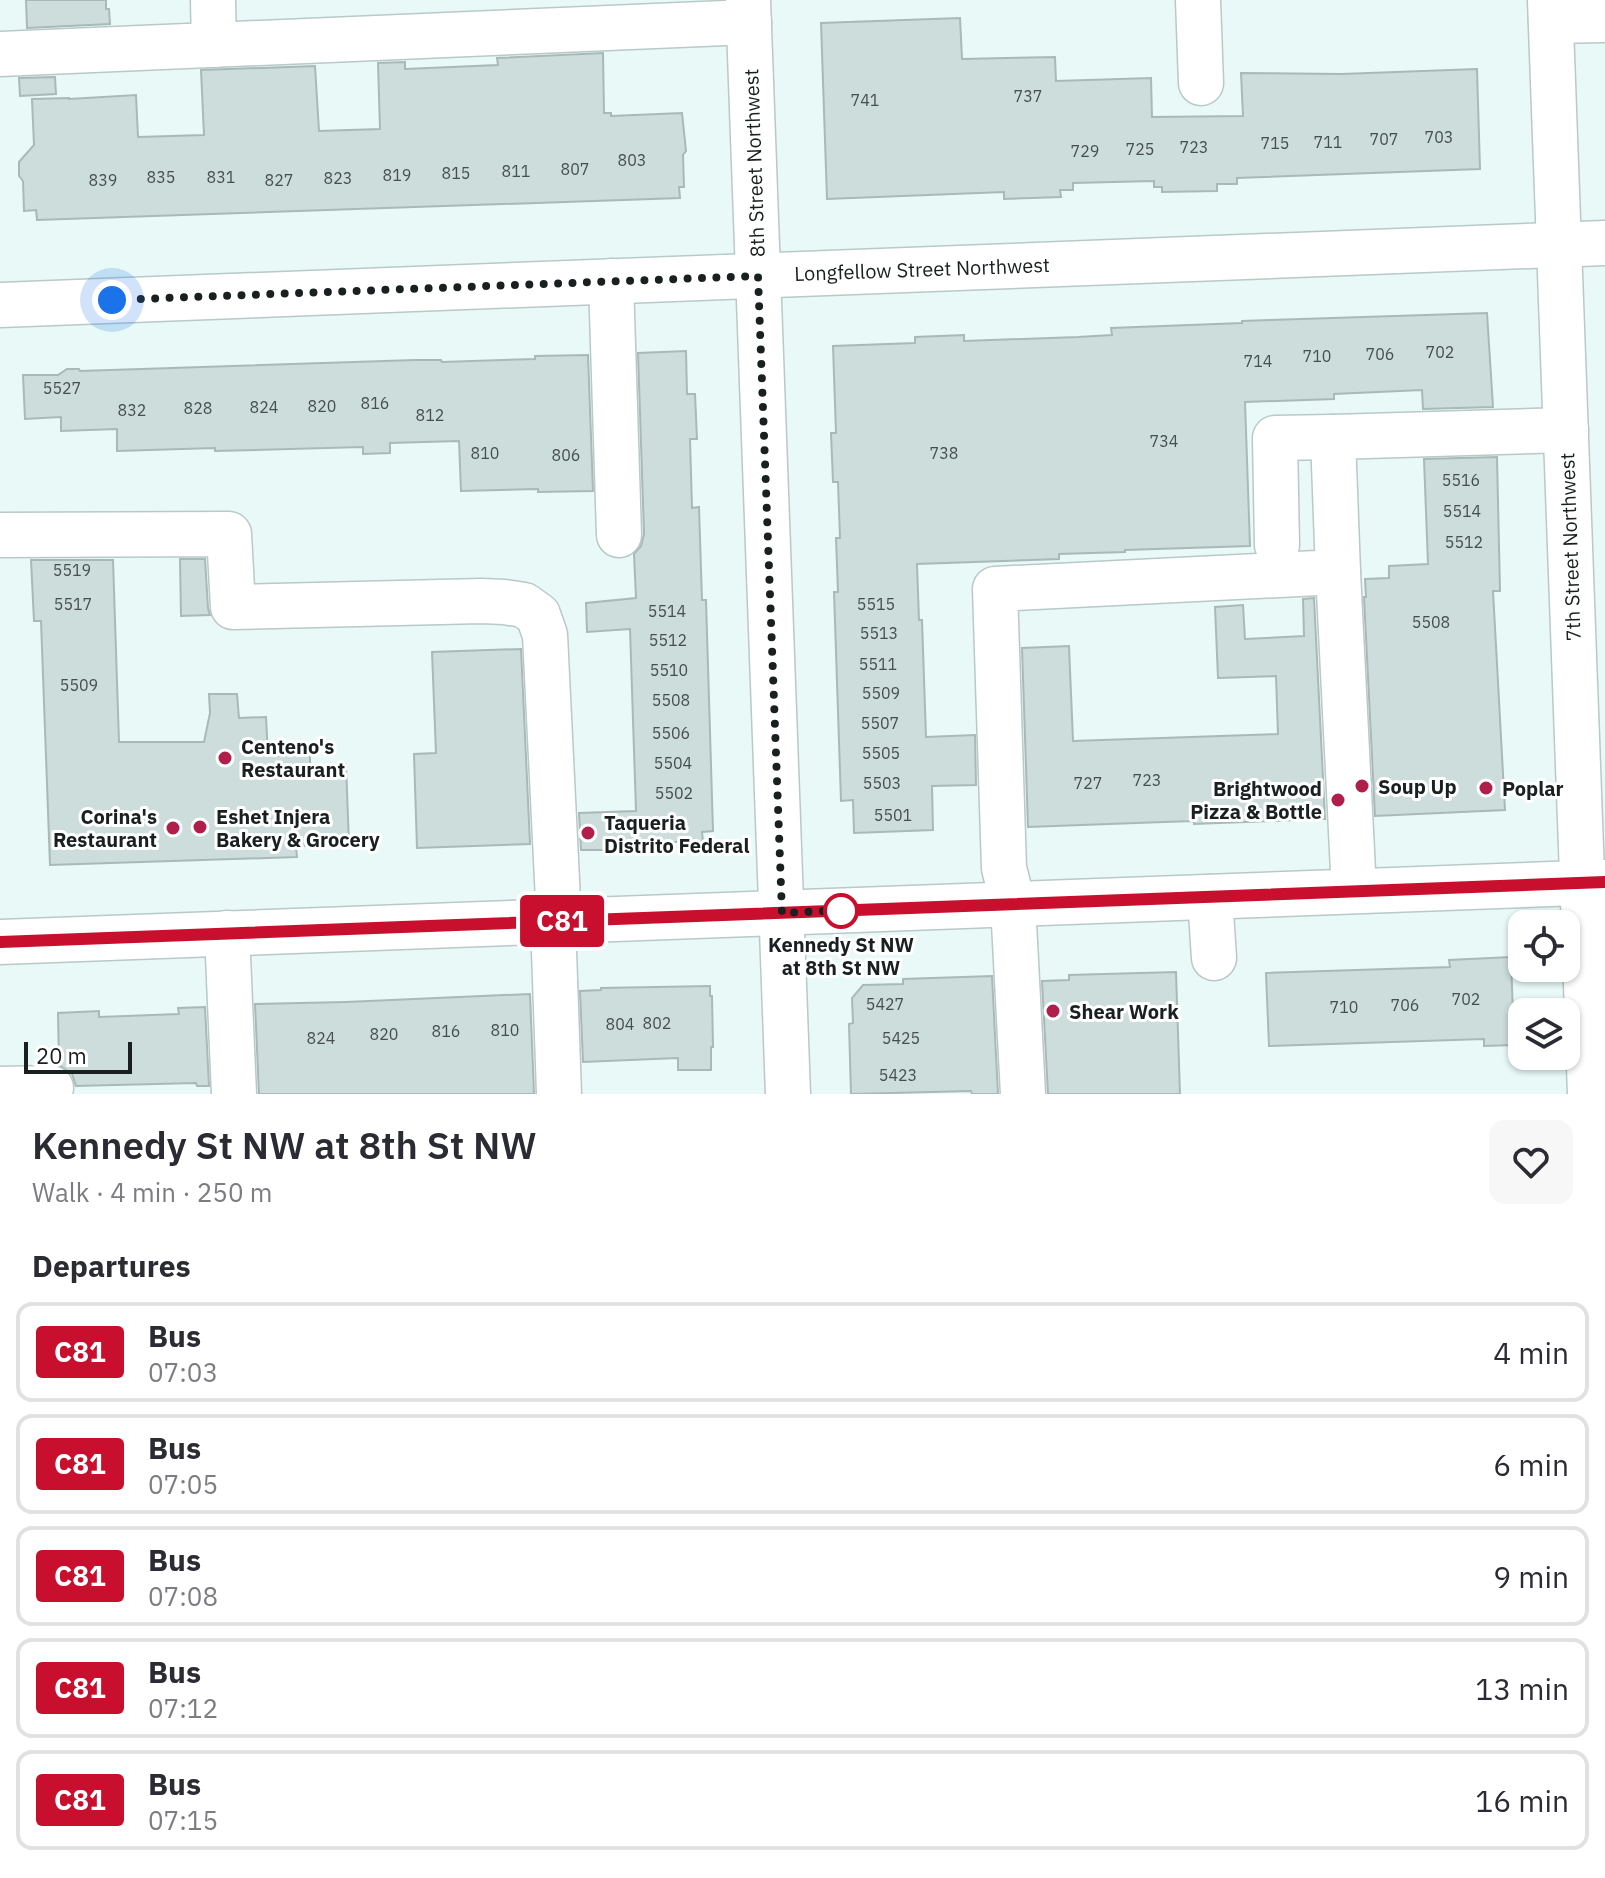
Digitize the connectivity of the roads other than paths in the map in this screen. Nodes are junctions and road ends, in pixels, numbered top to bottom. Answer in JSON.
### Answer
{"nodes":[{"id":1,"x":213,"y":0,"type":"edge"},
{"id":2,"x":1198,"y":0,"type":"edge"},
{"id":3,"x":748,"y":11,"type":"edge"},
{"id":4,"x":1550,"y":11,"type":"edge"},
{"id":5,"x":474,"y":17,"type":"edge"},
{"id":6,"x":1605,"y":20,"type":"edge"},
{"id":7,"x":214,"y":45,"type":"junction"},
{"id":8,"x":0,"y":54,"type":"edge"},
{"id":9,"x":1201,"y":83,"type":"dead end"},
{"id":10,"x":1605,"y":243,"type":"edge"},
{"id":11,"x":1559,"y":245,"type":"junction"},
{"id":12,"x":758,"y":276,"type":"junction"},
{"id":13,"x":611,"y":281,"type":"junction"},
{"id":14,"x":0,"y":305,"type":"edge"},
{"id":15,"x":1566,"y":430,"type":"junction"},
{"id":16,"x":1333,"y":437,"type":"junction"},
{"id":17,"x":0,"y":535,"type":"edge"},
{"id":18,"x":619,"y":535,"type":"dead end"},
{"id":19,"x":1277,"y":545,"type":"dead end"},
{"id":20,"x":1588,"y":560,"type":"edge"},
{"id":21,"x":1338,"y":572,"type":"junction"},
{"id":22,"x":1594,"y":882,"type":"edge"},
{"id":23,"x":1354,"y":891,"type":"junction"},
{"id":24,"x":1210,"y":897,"type":"junction"},
{"id":25,"x":1013,"y":904,"type":"junction"},
{"id":26,"x":782,"y":913,"type":"junction"},
{"id":27,"x":556,"y":921,"type":"junction"},
{"id":28,"x":227,"y":933,"type":"junction"},
{"id":29,"x":0,"y":942,"type":"edge"},
{"id":30,"x":1214,"y":958,"type":"dead end"},
{"id":31,"x":1596,"y":1025,"type":"edge"},
{"id":32,"x":51,"y":1088,"type":"dead end"},
{"id":33,"x":0,"y":1089,"type":"edge"},
{"id":34,"x":234,"y":1094,"type":"edge"},
{"id":35,"x":559,"y":1094,"type":"edge"},
{"id":36,"x":788,"y":1094,"type":"edge"},
{"id":37,"x":1023,"y":1094,"type":"edge"},
{"id":38,"x":1590,"y":1094,"type":"edge"}],
"edges":[{"from":1,"to":7,"type":"street"},
{"from":2,"to":9,"type":"street"},
{"from":3,"to":5,"type":"street"},
{"from":3,"to":12,"type":"street","name":"8th Street Northwest"},
{"from":4,"to":6,"type":"street"},
{"from":4,"to":11,"type":"street","name":"7th Street Northwest"},
{"from":5,"to":7,"type":"street"},
{"from":7,"to":8,"type":"street"},
{"from":10,"to":11,"type":"street","name":"Longfellow Street Northwest"},
{"from":11,"to":12,"type":"street","name":"Longfellow Street Northwest"},
{"from":11,"to":15,"type":"street","name":"7th Street Northwest"},
{"from":12,"to":13,"type":"street","name":"Longfellow Street Northwest"},
{"from":12,"to":26,"type":"street","name":"8th Street Northwest"},
{"from":13,"to":14,"type":"street","name":"Longfellow Street Northwest"},
{"from":13,"to":18,"type":"street"},
{"from":15,"to":16,"type":"street"},
{"from":15,"to":20,"type":"street","name":"7th Street Northwest"},
{"from":16,"to":19,"type":"street"},
{"from":16,"to":21,"type":"street"},
{"from":17,"to":27,"type":"street"},
{"from":20,"to":22,"type":"street","name":"7th Street Northwest"},
{"from":21,"to":23,"type":"street"},
{"from":21,"to":25,"type":"street"},
{"from":22,"to":23,"type":"street"},
{"from":22,"to":31,"type":"street","name":"7th Street Northwest"},
{"from":23,"to":24,"type":"street"},
{"from":24,"to":25,"type":"street"},
{"from":24,"to":30,"type":"street"},
{"from":25,"to":26,"type":"street"},
{"from":25,"to":37,"type":"street"},
{"from":26,"to":27,"type":"street"},
{"from":26,"to":36,"type":"street","name":"8th Street Northwest"},
{"from":27,"to":28,"type":"street"},
{"from":27,"to":35,"type":"street"},
{"from":28,"to":29,"type":"street"},
{"from":28,"to":34,"type":"street"},
{"from":31,"to":38,"type":"street","name":"7th Street Northwest"},
{"from":32,"to":33,"type":"street"}]}
